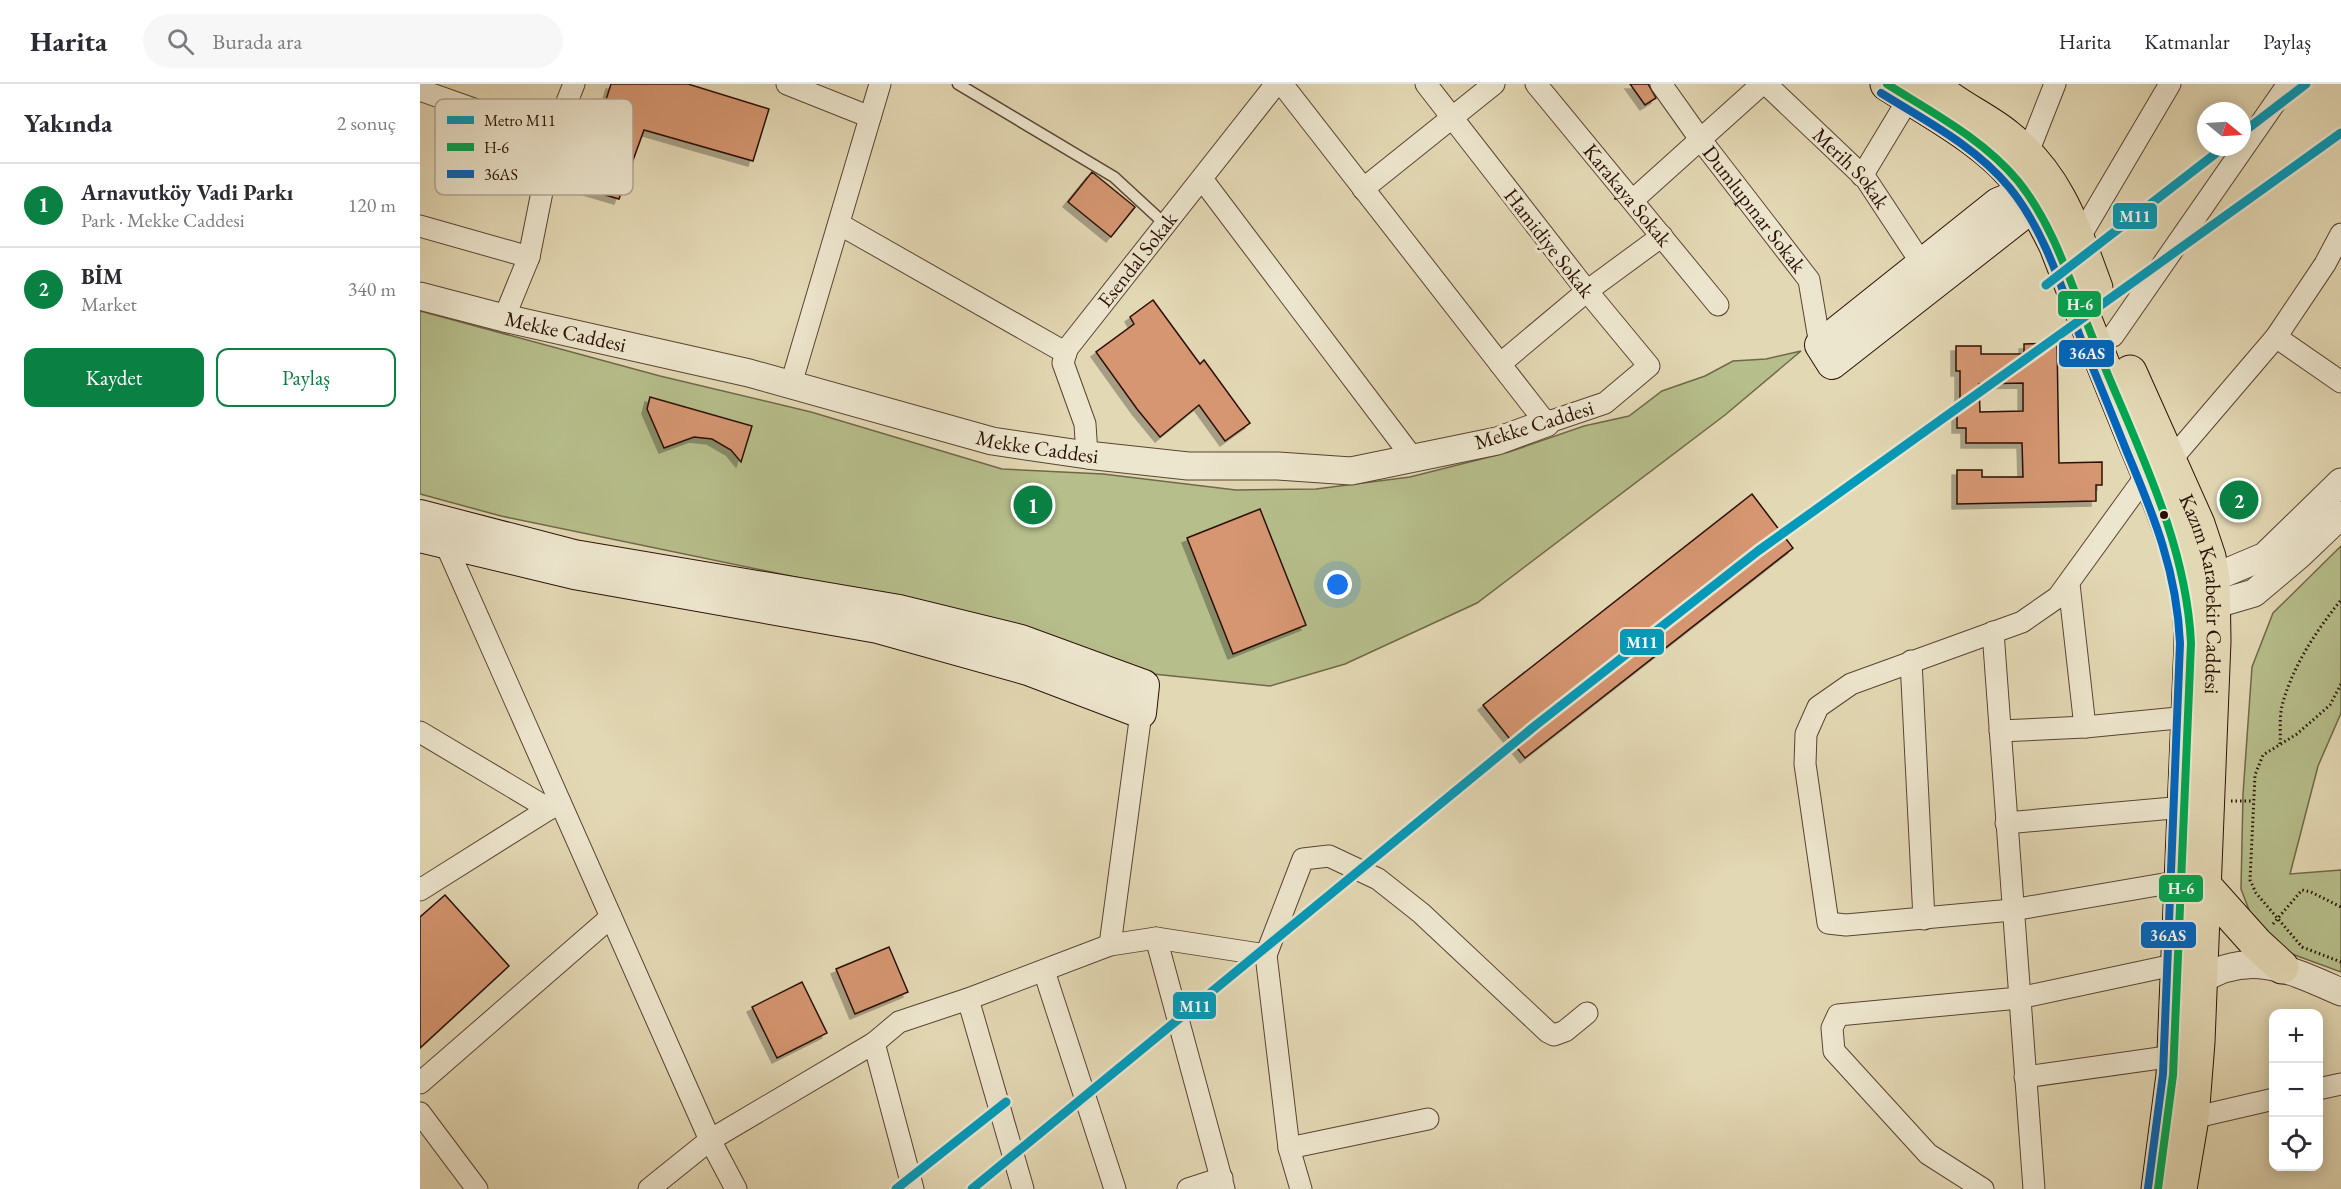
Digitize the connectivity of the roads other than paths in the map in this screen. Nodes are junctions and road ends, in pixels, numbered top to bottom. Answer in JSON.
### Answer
{"nodes":[{"id":1,"x":574,"y":84,"type":"edge"},
{"id":2,"x":787,"y":84,"type":"edge"},
{"id":3,"x":880,"y":84,"type":"edge"},
{"id":4,"x":957,"y":84,"type":"edge"},
{"id":5,"x":1276,"y":84,"type":"edge"},
{"id":6,"x":1282,"y":84,"type":"edge"},
{"id":7,"x":1426,"y":84,"type":"edge"},
{"id":8,"x":1494,"y":84,"type":"edge"},
{"id":9,"x":1536,"y":84,"type":"edge"},
{"id":10,"x":1661,"y":84,"type":"edge"},
{"id":11,"x":1764,"y":84,"type":"edge"},
{"id":12,"x":2055,"y":84,"type":"edge"},
{"id":13,"x":2170,"y":84,"type":"edge"},
{"id":14,"x":2288,"y":84,"type":"edge"},
{"id":15,"x":1909,"y":89,"type":"edge"},
{"id":16,"x":420,"y":90,"type":"edge"},
{"id":17,"x":445,"y":99,"type":"edge"},
{"id":18,"x":568,"y":99,"type":"edge"},
{"id":19,"x":870,"y":117,"type":"junction"},
{"id":20,"x":1450,"y":118,"type":"junction"},
{"id":21,"x":1700,"y":139,"type":"junction"},
{"id":22,"x":2027,"y":155,"type":"junction"},
{"id":23,"x":1862,"y":176,"type":"junction"},
{"id":24,"x":1202,"y":179,"type":"junction"},
{"id":25,"x":1363,"y":189,"type":"junction"},
{"id":26,"x":541,"y":195,"type":"edge"},
{"id":27,"x":2038,"y":195,"type":"junction"},
{"id":28,"x":1633,"y":200,"type":"junction"},
{"id":29,"x":839,"y":224,"type":"junction"},
{"id":30,"x":1166,"y":225,"type":"junction"},
{"id":31,"x":420,"y":226,"type":"edge"},
{"id":32,"x":2341,"y":234,"type":"edge"},
{"id":33,"x":1662,"y":236,"type":"junction"},
{"id":34,"x":2078,"y":240,"type":"junction"},
{"id":35,"x":529,"y":256,"type":"junction"},
{"id":36,"x":1922,"y":264,"type":"junction"},
{"id":37,"x":2333,"y":269,"type":"edge"},
{"id":38,"x":1587,"y":291,"type":"junction"},
{"id":39,"x":420,"y":296,"type":"edge"},
{"id":40,"x":1719,"y":305,"type":"dead end"},
{"id":41,"x":504,"y":318,"type":"junction"},
{"id":42,"x":2113,"y":336,"type":"junction"},
{"id":43,"x":2276,"y":337,"type":"junction"},
{"id":44,"x":1066,"y":353,"type":"junction"},
{"id":45,"x":1826,"y":354,"type":"junction"},
{"id":46,"x":1500,"y":364,"type":"junction"},
{"id":47,"x":1649,"y":366,"type":"joint"},
{"id":48,"x":2341,"y":382,"type":"edge"},
{"id":49,"x":791,"y":384,"type":"junction"},
{"id":50,"x":1546,"y":423,"type":"junction"},
{"id":51,"x":1087,"y":454,"type":"junction"},
{"id":52,"x":1412,"y":458,"type":"junction"},
{"id":53,"x":2159,"y":467,"type":"junction"},
{"id":54,"x":2341,"y":482,"type":"edge"},
{"id":55,"x":2341,"y":514,"type":"edge"},
{"id":56,"x":420,"y":515,"type":"edge"},
{"id":57,"x":439,"y":535,"type":"edge"},
{"id":58,"x":2069,"y":584,"type":"junction"},
{"id":59,"x":2205,"y":594,"type":"junction"},
{"id":60,"x":1993,"y":632,"type":"junction"},
{"id":61,"x":1911,"y":661,"type":"junction"},
{"id":62,"x":1143,"y":699,"type":"joint"},
{"id":63,"x":2188,"y":717,"type":"junction"},
{"id":64,"x":2085,"y":727,"type":"junction"},
{"id":65,"x":2000,"y":730,"type":"junction"},
{"id":66,"x":420,"y":732,"type":"edge"},
{"id":67,"x":554,"y":805,"type":"junction"},
{"id":68,"x":2184,"y":807,"type":"junction"},
{"id":69,"x":2006,"y":823,"type":"junction"},
{"id":70,"x":2193,"y":883,"type":"junction"},
{"id":71,"x":420,"y":890,"type":"edge"},
{"id":72,"x":2012,"y":910,"type":"junction"},
{"id":73,"x":611,"y":917,"type":"junction"},
{"id":74,"x":1924,"y":919,"type":"junction"},
{"id":75,"x":1156,"y":938,"type":"junction"},
{"id":76,"x":1110,"y":945,"type":"junction"},
{"id":77,"x":1266,"y":955,"type":"junction"},
{"id":78,"x":2282,"y":967,"type":"junction"},
{"id":79,"x":1044,"y":971,"type":"junction"},
{"id":80,"x":2189,"y":973,"type":"junction"},
{"id":81,"x":2341,"y":992,"type":"edge"},
{"id":82,"x":2019,"y":998,"type":"junction"},
{"id":83,"x":968,"y":999,"type":"junction"},
{"id":84,"x":1587,"y":1013,"type":"dead end"},
{"id":85,"x":874,"y":1043,"type":"junction"},
{"id":86,"x":2174,"y":1056,"type":"junction"},
{"id":87,"x":2025,"y":1077,"type":"junction"},
{"id":88,"x":420,"y":1083,"type":"edge"},
{"id":89,"x":2341,"y":1084,"type":"edge"},
{"id":90,"x":2323,"y":1088,"type":"edge"},
{"id":91,"x":2269,"y":1100,"type":"edge"},
{"id":92,"x":420,"y":1113,"type":"edge"},
{"id":93,"x":2192,"y":1118,"type":"junction"},
{"id":94,"x":1428,"y":1119,"type":"dead end"},
{"id":95,"x":710,"y":1140,"type":"junction"},
{"id":96,"x":1289,"y":1148,"type":"junction"},
{"id":97,"x":1223,"y":1183,"type":"edge"},
{"id":98,"x":477,"y":1189,"type":"edge"},
{"id":99,"x":649,"y":1189,"type":"edge"},
{"id":100,"x":736,"y":1189,"type":"edge"},
{"id":101,"x":914,"y":1189,"type":"edge"},
{"id":102,"x":1023,"y":1189,"type":"edge"},
{"id":103,"x":1115,"y":1189,"type":"edge"},
{"id":104,"x":1188,"y":1189,"type":"edge"},
{"id":105,"x":1301,"y":1189,"type":"edge"},
{"id":106,"x":1983,"y":1189,"type":"edge"},
{"id":107,"x":2034,"y":1189,"type":"edge"},
{"id":108,"x":2158,"y":1189,"type":"edge"},
{"id":109,"x":2180,"y":1189,"type":"edge"}],
"edges":[{"from":1,"to":18,"type":"street"},
{"from":2,"to":19,"type":"street"},
{"from":3,"to":19,"type":"street"},
{"from":4,"to":30,"type":"lane"},
{"from":5,"to":24,"type":"street","name":"Esendal Sokak"},
{"from":6,"to":25,"type":"street"},
{"from":7,"to":20,"type":"street","name":"Hamidiye Sokak"},
{"from":8,"to":20,"type":"street"},
{"from":9,"to":28,"type":"street","name":"Karakaya Sokak"},
{"from":10,"to":21,"type":"street","name":"Dumlupınar Sokak"},
{"from":11,"to":21,"type":"street"},
{"from":11,"to":23,"type":"street","name":"Merih Sokak"},
{"from":12,"to":22,"type":"street"},
{"from":13,"to":34,"type":"street"},
{"from":14,"to":42,"type":"street"},
{"from":15,"to":22,"type":"main road","name":"Kazım Karabekir Caddesi"},
{"from":15,"to":23,"type":"street"},
{"from":15,"to":27,"type":"main road","name":"Kazım Karabekir Caddesi"},
{"from":16,"to":17,"type":"street"},
{"from":19,"to":29,"type":"street"},
{"from":20,"to":25,"type":"street"},
{"from":20,"to":38,"type":"street","name":"Hamidiye Sokak"},
{"from":21,"to":28,"type":"street"},
{"from":21,"to":45,"type":"street","name":"Dumlupınar Sokak"},
{"from":22,"to":27,"type":"main road","name":"Kazım Karabekir Caddesi"},
{"from":23,"to":36,"type":"street","name":"Merih Sokak"},
{"from":24,"to":30,"type":"street","name":"Esendal Sokak"},
{"from":24,"to":52,"type":"street"},
{"from":25,"to":46,"type":"street"},
{"from":26,"to":35,"type":"street"},
{"from":27,"to":34,"type":"main road","name":"Kazım Karabekir Caddesi"},
{"from":27,"to":36,"type":"main road"},
{"from":27,"to":45,"type":"main road"},
{"from":27,"to":53,"type":"main road","name":"Kazım Karabekir Caddesi"},
{"from":28,"to":33,"type":"street","name":"Karakaya Sokak"},
{"from":29,"to":44,"type":"street"},
{"from":29,"to":49,"type":"street"},
{"from":30,"to":44,"type":"street","name":"Esendal Sokak"},
{"from":31,"to":35,"type":"street"},
{"from":32,"to":37,"type":"street"},
{"from":33,"to":38,"type":"street"},
{"from":33,"to":40,"type":"street","name":"Karakaya Sokak"},
{"from":34,"to":42,"type":"main road","name":"Kazım Karabekir Caddesi"},
{"from":35,"to":41,"type":"street"},
{"from":36,"to":45,"type":"main road"},
{"from":37,"to":43,"type":"street"},
{"from":38,"to":46,"type":"street"},
{"from":38,"to":47,"type":"street","name":"Hamidiye Sokak"},
{"from":39,"to":41,"type":"street","name":"Mekke Caddesi"},
{"from":41,"to":49,"type":"street","name":"Mekke Caddesi"},
{"from":42,"to":53,"type":"main road","name":"Kazım Karabekir Caddesi"},
{"from":43,"to":48,"type":"street"},
{"from":43,"to":53,"type":"street"},
{"from":44,"to":51,"type":"street"},
{"from":46,"to":50,"type":"street"},
{"from":47,"to":50,"type":"street","name":"Mekke Caddesi"},
{"from":49,"to":51,"type":"street","name":"Mekke Caddesi"},
{"from":50,"to":52,"type":"street","name":"Mekke Caddesi"},
{"from":51,"to":52,"type":"street","name":"Mekke Caddesi"},
{"from":53,"to":58,"type":"street"},
{"from":53,"to":59,"type":"main road","name":"Kazım Karabekir Caddesi"},
{"from":54,"to":59,"type":"street"},
{"from":55,"to":59,"type":"street"},
{"from":56,"to":57,"type":"main road"},
{"from":57,"to":62,"type":"main road"},
{"from":57,"to":67,"type":"street"},
{"from":58,"to":60,"type":"street"},
{"from":58,"to":64,"type":"street"},
{"from":59,"to":63,"type":"main road","name":"Kazım Karabekir Caddesi"},
{"from":59,"to":70,"type":"main road","name":"Kazım Karabekir Caddesi"},
{"from":60,"to":61,"type":"street"},
{"from":60,"to":65,"type":"street"},
{"from":61,"to":74,"type":"street"},
{"from":61,"to":74,"type":"street"},
{"from":62,"to":76,"type":"street"},
{"from":63,"to":64,"type":"street"},
{"from":63,"to":68,"type":"main road","name":"Kazım Karabekir Caddesi"},
{"from":64,"to":65,"type":"street"},
{"from":65,"to":69,"type":"street"},
{"from":66,"to":67,"type":"street"},
{"from":67,"to":71,"type":"street"},
{"from":67,"to":73,"type":"street"},
{"from":68,"to":69,"type":"street"},
{"from":68,"to":70,"type":"main road","name":"Kazım Karabekir Caddesi"},
{"from":69,"to":72,"type":"street"},
{"from":70,"to":72,"type":"street"},
{"from":70,"to":78,"type":"main road"},
{"from":70,"to":80,"type":"main road","name":"Kazım Karabekir Caddesi"},
{"from":72,"to":74,"type":"street"},
{"from":72,"to":82,"type":"street"},
{"from":73,"to":88,"type":"street"},
{"from":73,"to":95,"type":"street"},
{"from":75,"to":76,"type":"street"},
{"from":75,"to":77,"type":"street"},
{"from":75,"to":97,"type":"street"},
{"from":76,"to":79,"type":"street"},
{"from":77,"to":84,"type":"street"},
{"from":77,"to":96,"type":"street"},
{"from":78,"to":80,"type":"street"},
{"from":78,"to":81,"type":"street"},
{"from":79,"to":83,"type":"street"},
{"from":79,"to":103,"type":"street"},
{"from":80,"to":82,"type":"street"},
{"from":80,"to":86,"type":"main road","name":"Kazım Karabekir Caddesi"},
{"from":80,"to":93,"type":"main road","name":"Kazım Karabekir Caddesi"},
{"from":82,"to":87,"type":"street"},
{"from":82,"to":106,"type":"street"},
{"from":83,"to":85,"type":"street"},
{"from":83,"to":102,"type":"street"},
{"from":85,"to":95,"type":"street"},
{"from":85,"to":101,"type":"street"},
{"from":86,"to":87,"type":"street"},
{"from":86,"to":108,"type":"main road","name":"Kazım Karabekir Caddesi"},
{"from":87,"to":107,"type":"street"},
{"from":89,"to":90,"type":"street"},
{"from":91,"to":93,"type":"street"},
{"from":92,"to":98,"type":"street"},
{"from":93,"to":109,"type":"main road","name":"Kazım Karabekir Caddesi"},
{"from":94,"to":96,"type":"street"},
{"from":95,"to":99,"type":"street"},
{"from":95,"to":100,"type":"street"},
{"from":96,"to":105,"type":"street"},
{"from":97,"to":104,"type":"street"}]}
